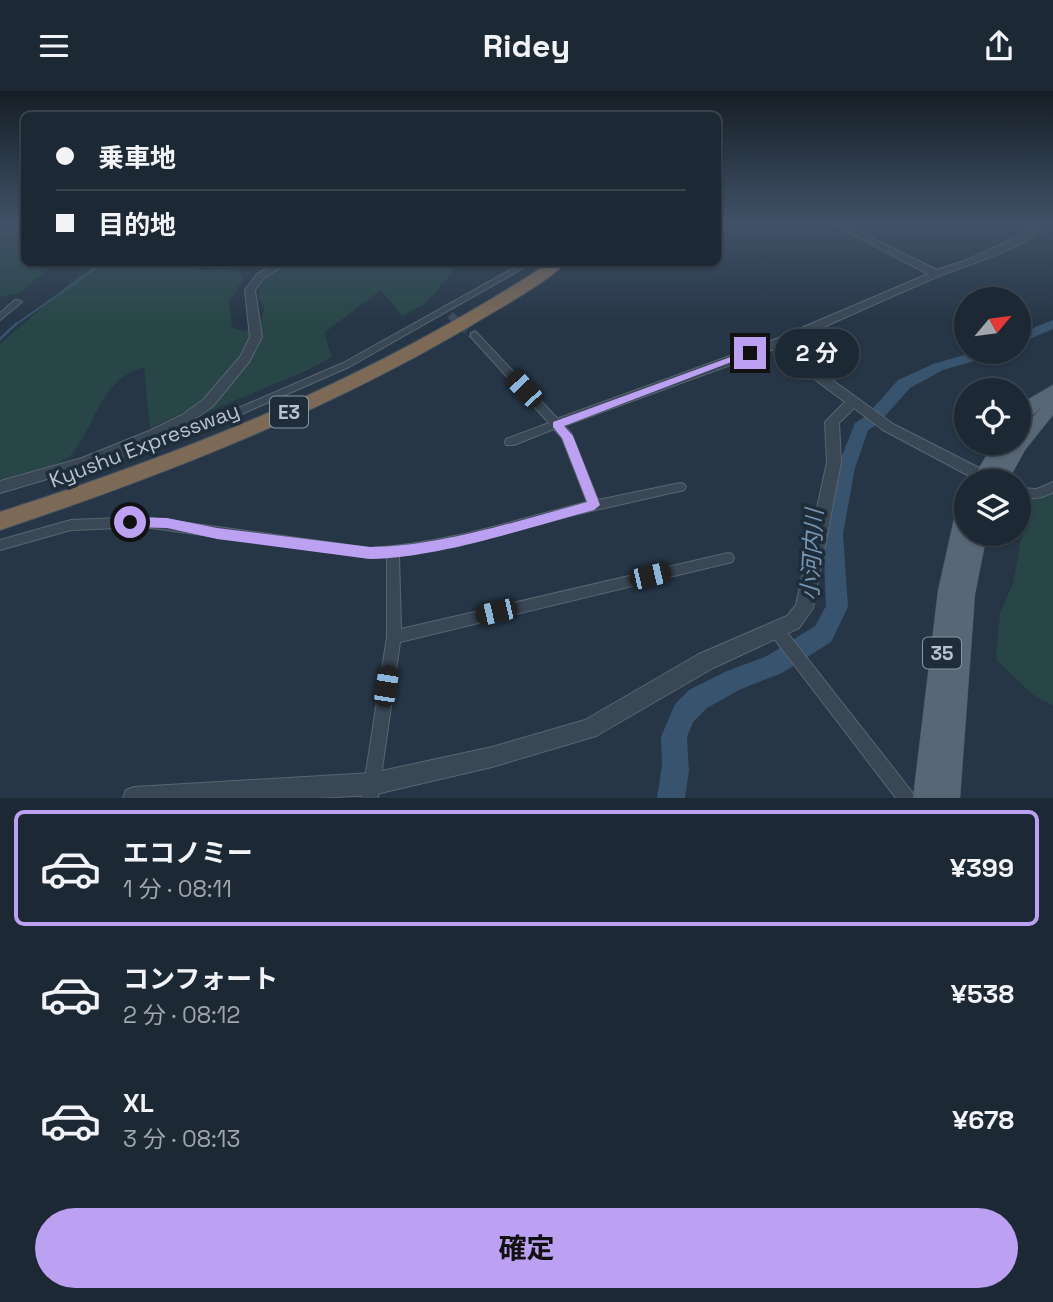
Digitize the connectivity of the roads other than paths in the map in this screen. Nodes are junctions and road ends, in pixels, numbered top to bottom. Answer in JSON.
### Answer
{"nodes":[{"id":1,"x":902,"y":257,"type":"edge"},
{"id":2,"x":979,"y":257,"type":"edge"},
{"id":3,"x":277,"y":266,"type":"edge"},
{"id":4,"x":523,"y":266,"type":"edge"},
{"id":5,"x":538,"y":266,"type":"edge"},
{"id":6,"x":553,"y":266,"type":"edge"},
{"id":7,"x":936,"y":274,"type":"junction"},
{"id":8,"x":18,"y":302,"type":"dead end"},
{"id":9,"x":0,"y":317,"type":"edge"},
{"id":10,"x":474,"y":335,"type":"tunnel mouth"},
{"id":11,"x":775,"y":344,"type":"junction"},
{"id":12,"x":1053,"y":390,"type":"edge"},
{"id":13,"x":1053,"y":404,"type":"edge"},
{"id":14,"x":856,"y":405,"type":"junction"},
{"id":15,"x":1031,"y":406,"type":"edge"},
{"id":16,"x":556,"y":424,"type":"junction"},
{"id":17,"x":510,"y":442,"type":"dead end"},
{"id":18,"x":86,"y":462,"type":"junction"},
{"id":19,"x":967,"y":469,"type":"edge"},
{"id":20,"x":998,"y":469,"type":"edge"},
{"id":21,"x":1053,"y":486,"type":"edge"},
{"id":22,"x":0,"y":487,"type":"edge"},
{"id":23,"x":680,"y":487,"type":"dead end"},
{"id":24,"x":1031,"y":495,"type":"edge"},
{"id":25,"x":594,"y":505,"type":"junction"},
{"id":26,"x":0,"y":509,"type":"edge"},
{"id":27,"x":0,"y":521,"type":"edge"},
{"id":28,"x":0,"y":545,"type":"edge"},
{"id":29,"x":958,"y":546,"type":"edge"},
{"id":30,"x":974,"y":546,"type":"edge"},
{"id":31,"x":393,"y":553,"type":"junction"},
{"id":32,"x":728,"y":558,"type":"dead end"},
{"id":33,"x":394,"y":636,"type":"junction"},
{"id":34,"x":781,"y":636,"type":"junction"},
{"id":35,"x":371,"y":791,"type":"edge"},
{"id":36,"x":134,"y":798,"type":"edge"},
{"id":37,"x":906,"y":798,"type":"edge"},
{"id":38,"x":927,"y":798,"type":"edge"},
{"id":39,"x":946,"y":798,"type":"edge"}],
"edges":[{"from":1,"to":7,"type":"street"},
{"from":2,"to":7,"type":"street"},
{"from":3,"to":18,"type":"street"},
{"from":4,"to":18,"type":"street"},
{"from":5,"to":26,"type":"highway","name":"Kyushu Expressway","number":"E3"},
{"from":6,"to":27,"type":"highway","name":"Kyushu Expressway","number":"E3"},
{"from":7,"to":11,"type":"street"},
{"from":8,"to":9,"type":"street"},
{"from":10,"to":16,"type":"street"},
{"from":11,"to":14,"type":"street"},
{"from":11,"to":16,"type":"street"},
{"from":12,"to":15,"type":"main road"},
{"from":13,"to":20,"type":"main road"},
{"from":14,"to":19,"type":"street"},
{"from":14,"to":34,"type":"street"},
{"from":16,"to":17,"type":"street"},
{"from":16,"to":25,"type":"street"},
{"from":18,"to":22,"type":"street"},
{"from":21,"to":24,"type":"street"},
{"from":23,"to":25,"type":"street"},
{"from":25,"to":31,"type":"street"},
{"from":28,"to":31,"type":"street"},
{"from":29,"to":38,"type":"main road","number":"35"},
{"from":30,"to":39,"type":"main road","number":"35"},
{"from":31,"to":33,"type":"street"},
{"from":32,"to":33,"type":"street"},
{"from":33,"to":35,"type":"street"},
{"from":34,"to":35,"type":"street"},
{"from":34,"to":37,"type":"street"},
{"from":35,"to":36,"type":"street"}]}
